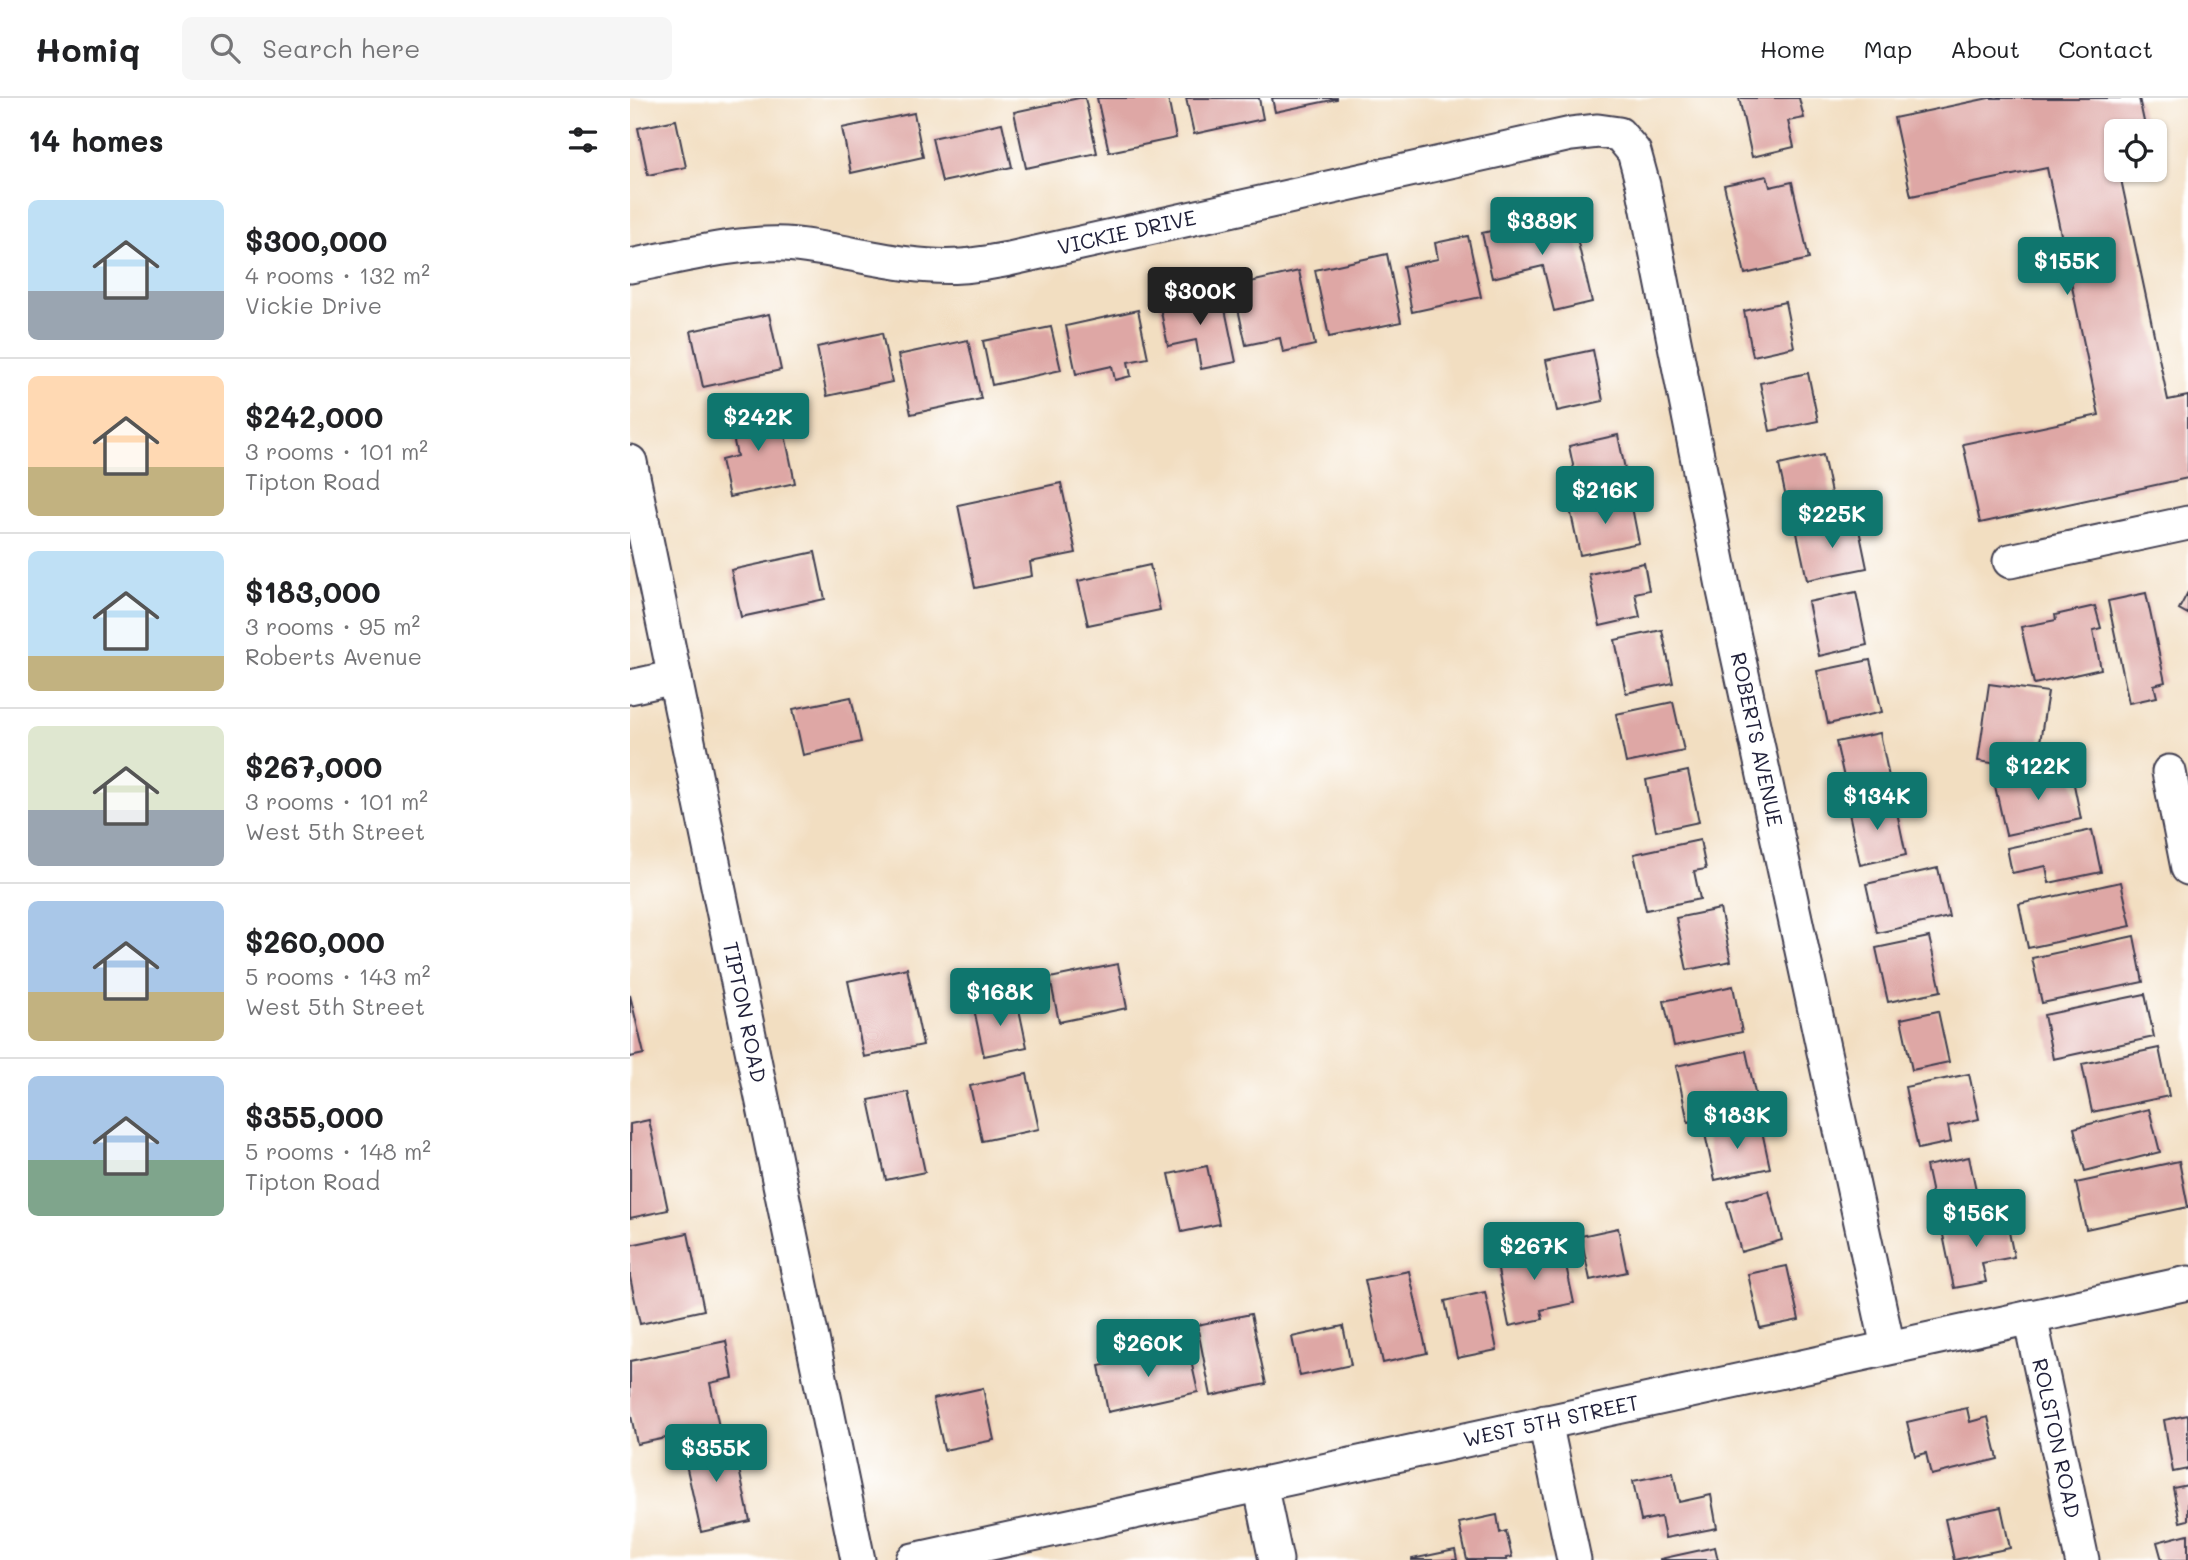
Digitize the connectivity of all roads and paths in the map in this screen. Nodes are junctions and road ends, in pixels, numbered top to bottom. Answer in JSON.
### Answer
{"nodes":[{"id":1,"x":1619,"y":134,"type":"joint"},
{"id":2,"x":630,"y":266,"type":"edge"},
{"id":3,"x":630,"y":462,"type":"edge"},
{"id":4,"x":2188,"y":523,"type":"edge"},
{"id":5,"x":2010,"y":561,"type":"dead end"},
{"id":6,"x":675,"y":677,"type":"junction"},
{"id":7,"x":630,"y":687,"type":"edge"},
{"id":8,"x":2169,"y":772,"type":"dead end"},
{"id":9,"x":2188,"y":868,"type":"edge"},
{"id":10,"x":2188,"y":1283,"type":"edge"},
{"id":11,"x":2030,"y":1317,"type":"junction"},
{"id":12,"x":1888,"y":1347,"type":"junction"},
{"id":13,"x":1545,"y":1422,"type":"junction"},
{"id":14,"x":1260,"y":1484,"type":"junction"},
{"id":15,"x":858,"y":1560,"type":"edge"},
{"id":16,"x":913,"y":1560,"type":"edge"},
{"id":17,"x":1276,"y":1560,"type":"edge"},
{"id":18,"x":1574,"y":1560,"type":"edge"},
{"id":19,"x":2082,"y":1560,"type":"edge"}],
"edges":[{"from":1,"to":2,"type":"street","name":"VICKIE DRIVE"},
{"from":1,"to":12,"type":"street","name":"ROBERTS AVENUE"},
{"from":3,"to":6,"type":"street","name":"TIPTON ROAD"},
{"from":4,"to":5,"type":"street"},
{"from":6,"to":7,"type":"street"},
{"from":6,"to":15,"type":"street","name":"TIPTON ROAD"},
{"from":8,"to":9,"type":"street"},
{"from":10,"to":11,"type":"street","name":"WEST 5TH STREET"},
{"from":11,"to":12,"type":"street","name":"WEST 5TH STREET"},
{"from":11,"to":19,"type":"street","name":"ROLSTON ROAD"},
{"from":12,"to":13,"type":"street","name":"WEST 5TH STREET"},
{"from":13,"to":14,"type":"street","name":"WEST 5TH STREET"},
{"from":13,"to":18,"type":"street"},
{"from":14,"to":16,"type":"street","name":"WEST 5TH STREET"},
{"from":14,"to":17,"type":"street"}]}
